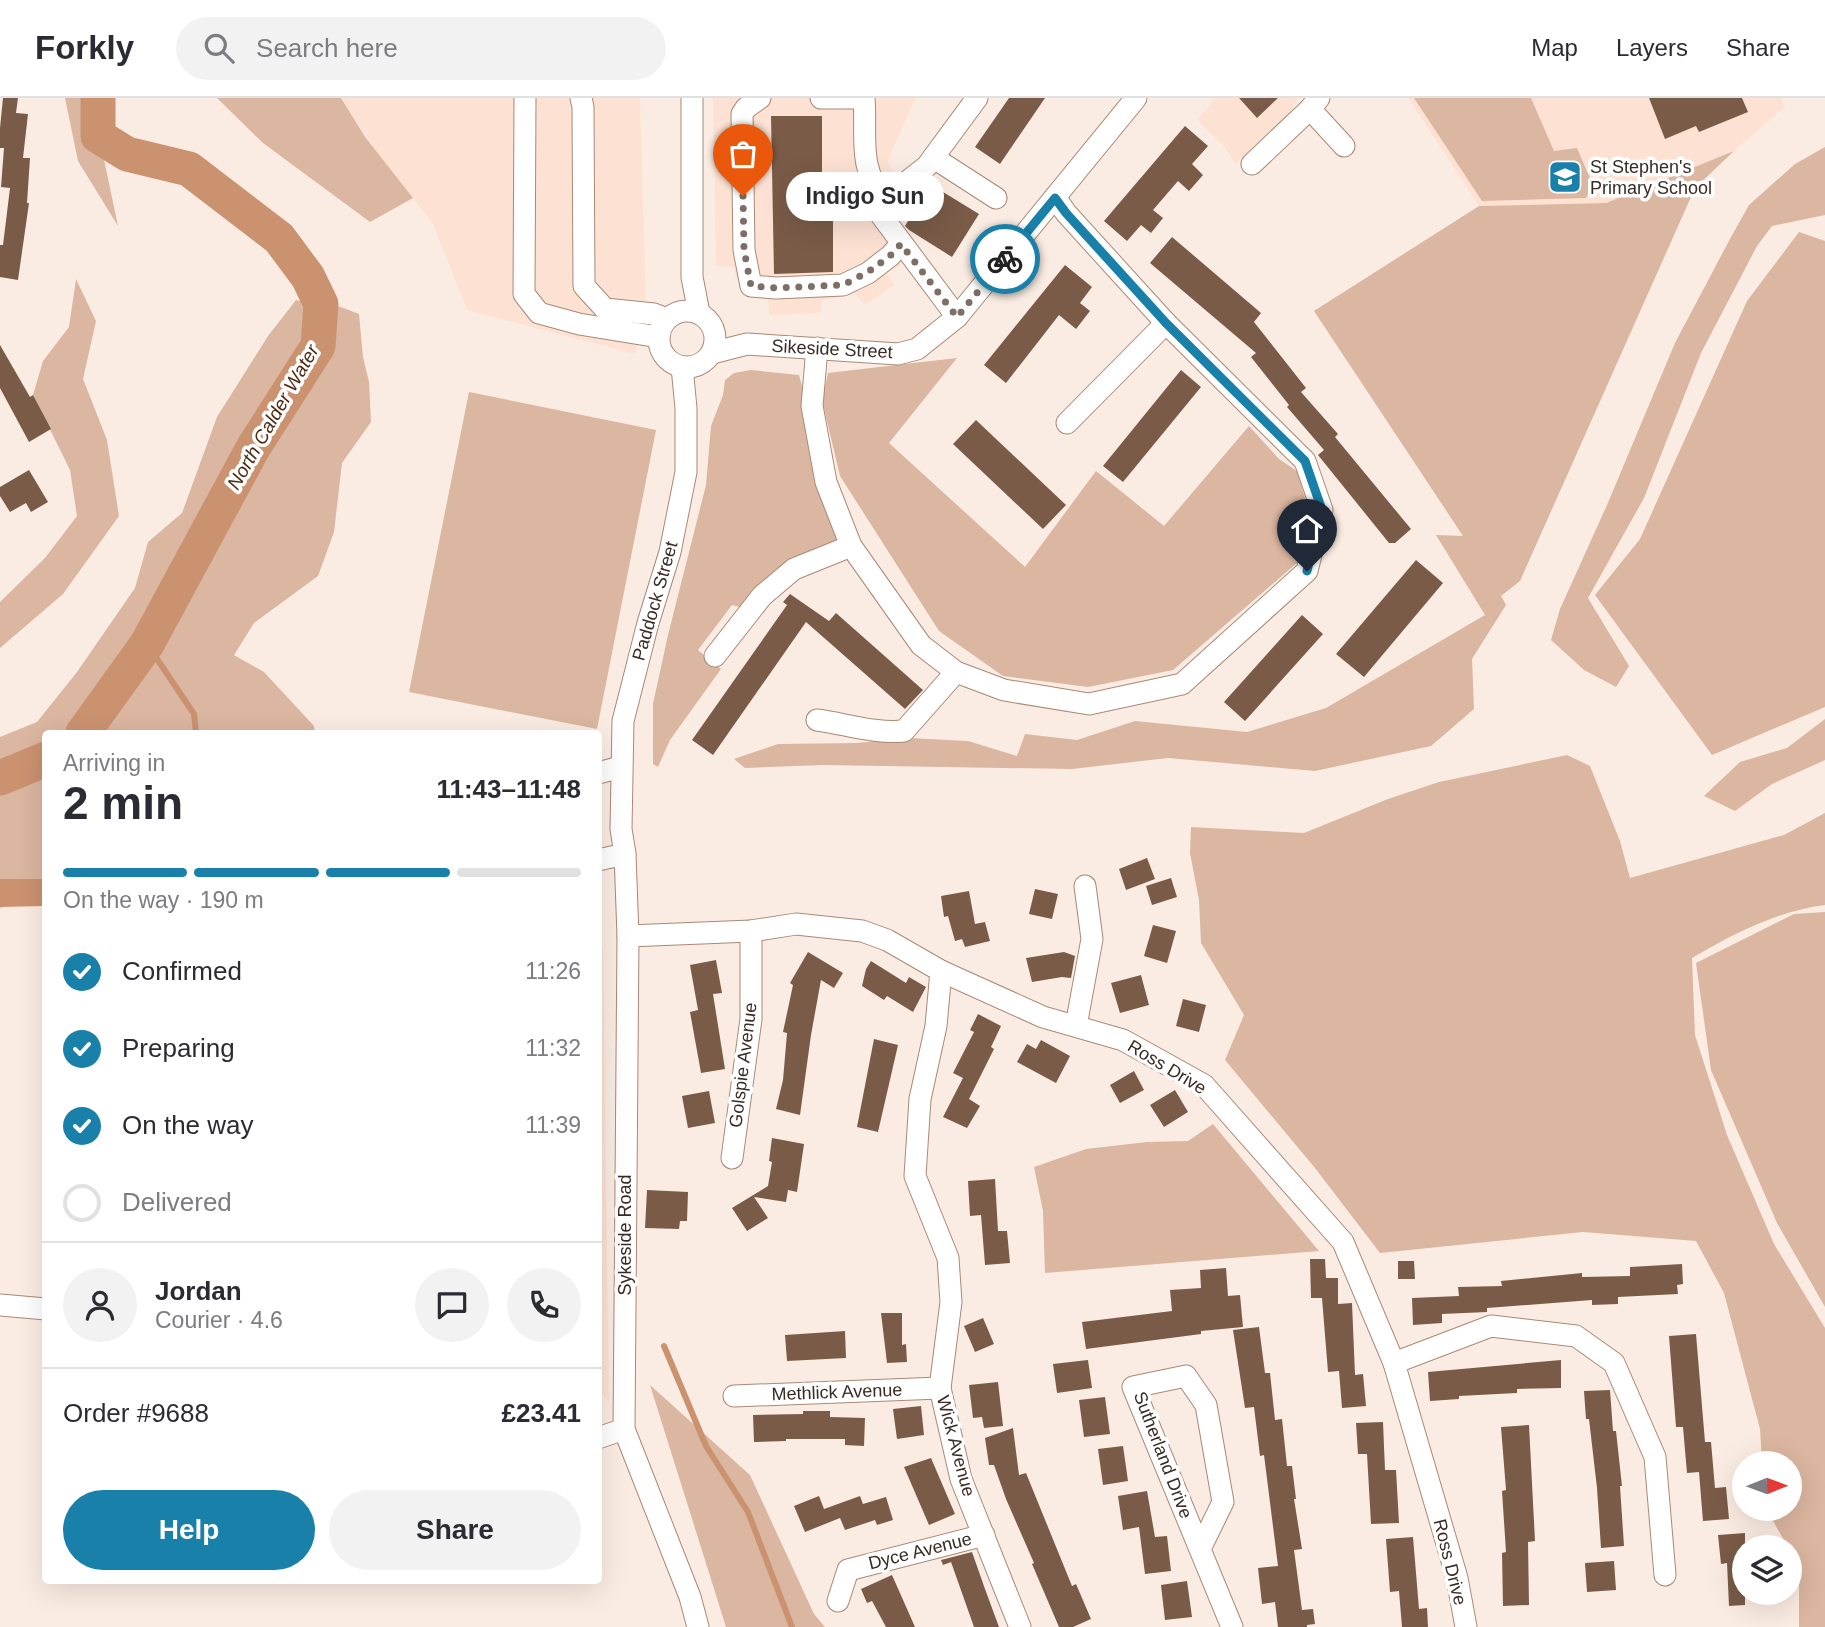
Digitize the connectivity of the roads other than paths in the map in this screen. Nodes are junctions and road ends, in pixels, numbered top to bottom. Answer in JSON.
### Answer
{"nodes":[{"id":1,"x":525,"y":98,"type":"edge"},
{"id":2,"x":581,"y":98,"type":"edge"},
{"id":3,"x":692,"y":98,"type":"edge"},
{"id":4,"x":760,"y":98,"type":"edge"},
{"id":5,"x":821,"y":98,"type":"edge"},
{"id":6,"x":864,"y":98,"type":"edge"},
{"id":7,"x":884,"y":98,"type":"edge"},
{"id":8,"x":978,"y":98,"type":"edge"},
{"id":9,"x":1136,"y":98,"type":"edge"},
{"id":10,"x":1315,"y":104,"type":"edge"},
{"id":11,"x":1344,"y":146,"type":"dead end"},
{"id":12,"x":933,"y":158,"type":"junction"},
{"id":13,"x":1252,"y":164,"type":"dead end"},
{"id":14,"x":996,"y":198,"type":"dead end"},
{"id":15,"x":1055,"y":198,"type":"junction"},
{"id":16,"x":885,"y":200,"type":"junction"},
{"id":17,"x":901,"y":244,"type":"junction"},
{"id":18,"x":584,"y":286,"type":"junction"},
{"id":19,"x":957,"y":317,"type":"junction"},
{"id":20,"x":573,"y":322,"type":"junction"},
{"id":21,"x":683,"y":322,"type":"junction"},
{"id":22,"x":1166,"y":323,"type":"junction"},
{"id":23,"x":747,"y":344,"type":"junction"},
{"id":24,"x":817,"y":348,"type":"junction"},
{"id":25,"x":697,"y":362,"type":"junction"},
{"id":26,"x":1067,"y":423,"type":"dead end"},
{"id":27,"x":851,"y":546,"type":"junction"},
{"id":28,"x":715,"y":656,"type":"dead end"},
{"id":29,"x":956,"y":672,"type":"junction"},
{"id":30,"x":817,"y":720,"type":"dead end"},
{"id":31,"x":621,"y":766,"type":"junction"},
{"id":32,"x":602,"y":772,"type":"edge"},
{"id":33,"x":621,"y":829,"type":"joint"},
{"id":34,"x":625,"y":854,"type":"junction"},
{"id":35,"x":602,"y":859,"type":"edge"},
{"id":36,"x":1085,"y":886,"type":"dead end"},
{"id":37,"x":751,"y":931,"type":"junction"},
{"id":38,"x":628,"y":936,"type":"junction"},
{"id":39,"x":941,"y":971,"type":"junction"},
{"id":40,"x":1076,"y":1026,"type":"junction"},
{"id":41,"x":732,"y":1158,"type":"dead end"},
{"id":42,"x":0,"y":1306,"type":"edge"},
{"id":43,"x":42,"y":1309,"type":"edge"},
{"id":44,"x":1394,"y":1363,"type":"junction"},
{"id":45,"x":940,"y":1388,"type":"junction"},
{"id":46,"x":734,"y":1396,"type":"dead end"},
{"id":47,"x":624,"y":1429,"type":"junction"},
{"id":48,"x":602,"y":1437,"type":"edge"},
{"id":49,"x":984,"y":1535,"type":"junction"},
{"id":50,"x":1200,"y":1549,"type":"junction"},
{"id":51,"x":1665,"y":1575,"type":"dead end"},
{"id":52,"x":838,"y":1601,"type":"dead end"},
{"id":53,"x":698,"y":1627,"type":"edge"},
{"id":54,"x":1020,"y":1627,"type":"edge"},
{"id":55,"x":1232,"y":1627,"type":"edge"},
{"id":56,"x":1466,"y":1627,"type":"edge"}],
"edges":[{"from":1,"to":20,"type":"street"},
{"from":2,"to":18,"type":"street"},
{"from":3,"to":21,"type":"street"},
{"from":4,"to":17,"type":"street"},
{"from":5,"to":6,"type":"street"},
{"from":6,"to":7,"type":"street"},
{"from":6,"to":16,"type":"street"},
{"from":8,"to":12,"type":"street"},
{"from":9,"to":15,"type":"street","name":"Sikeside Street"},
{"from":10,"to":11,"type":"street"},
{"from":10,"to":13,"type":"street"},
{"from":12,"to":14,"type":"street"},
{"from":12,"to":16,"type":"street"},
{"from":15,"to":19,"type":"street","name":"Sikeside Street"},
{"from":15,"to":22,"type":"street"},
{"from":16,"to":17,"type":"street"},
{"from":17,"to":19,"type":"street"},
{"from":18,"to":20,"type":"street"},
{"from":18,"to":21,"type":"street"},
{"from":19,"to":24,"type":"street","name":"Sikeside Street"},
{"from":20,"to":21,"type":"street"},
{"from":21,"to":23,"type":"street","name":"Sikeside Street"},
{"from":21,"to":25,"type":"street","name":"Paddock Street"},
{"from":21,"to":25,"type":"street"},
{"from":22,"to":26,"type":"street"},
{"from":22,"to":29,"type":"street"},
{"from":23,"to":24,"type":"street","name":"Sikeside Street"},
{"from":23,"to":25,"type":"street","name":"Sikeside Street"},
{"from":24,"to":27,"type":"street"},
{"from":25,"to":31,"type":"street","name":"Paddock Street"},
{"from":27,"to":28,"type":"street"},
{"from":27,"to":29,"type":"street"},
{"from":29,"to":30,"type":"street"},
{"from":31,"to":32,"type":"street"},
{"from":31,"to":33,"type":"street","name":"Paddock Street"},
{"from":33,"to":34,"type":"street","name":"Sykeside Road"},
{"from":34,"to":35,"type":"street"},
{"from":34,"to":38,"type":"street","name":"Sykeside Road"},
{"from":36,"to":40,"type":"street"},
{"from":37,"to":38,"type":"street","name":"Ross Drive"},
{"from":37,"to":39,"type":"street","name":"Ross Drive"},
{"from":37,"to":41,"type":"street","name":"Golspie Avenue"},
{"from":38,"to":47,"type":"street","name":"Sykeside Road"},
{"from":39,"to":40,"type":"street","name":"Ross Drive"},
{"from":39,"to":45,"type":"street","name":"Wick Avenue"},
{"from":40,"to":44,"type":"street","name":"Ross Drive"},
{"from":42,"to":43,"type":"street"},
{"from":44,"to":51,"type":"street"},
{"from":44,"to":56,"type":"street","name":"Ross Drive"},
{"from":45,"to":46,"type":"street","name":"Methlick Avenue"},
{"from":45,"to":49,"type":"street","name":"Wick Avenue"},
{"from":47,"to":48,"type":"street"},
{"from":47,"to":53,"type":"street","name":"Sykeside Road"},
{"from":49,"to":52,"type":"street","name":"Dyce Avenue"},
{"from":49,"to":54,"type":"street","name":"Wick Avenue"},
{"from":50,"to":50,"type":"street","name":"Sutherland Drive"},
{"from":50,"to":55,"type":"street","name":"Sutherland Drive"}]}
